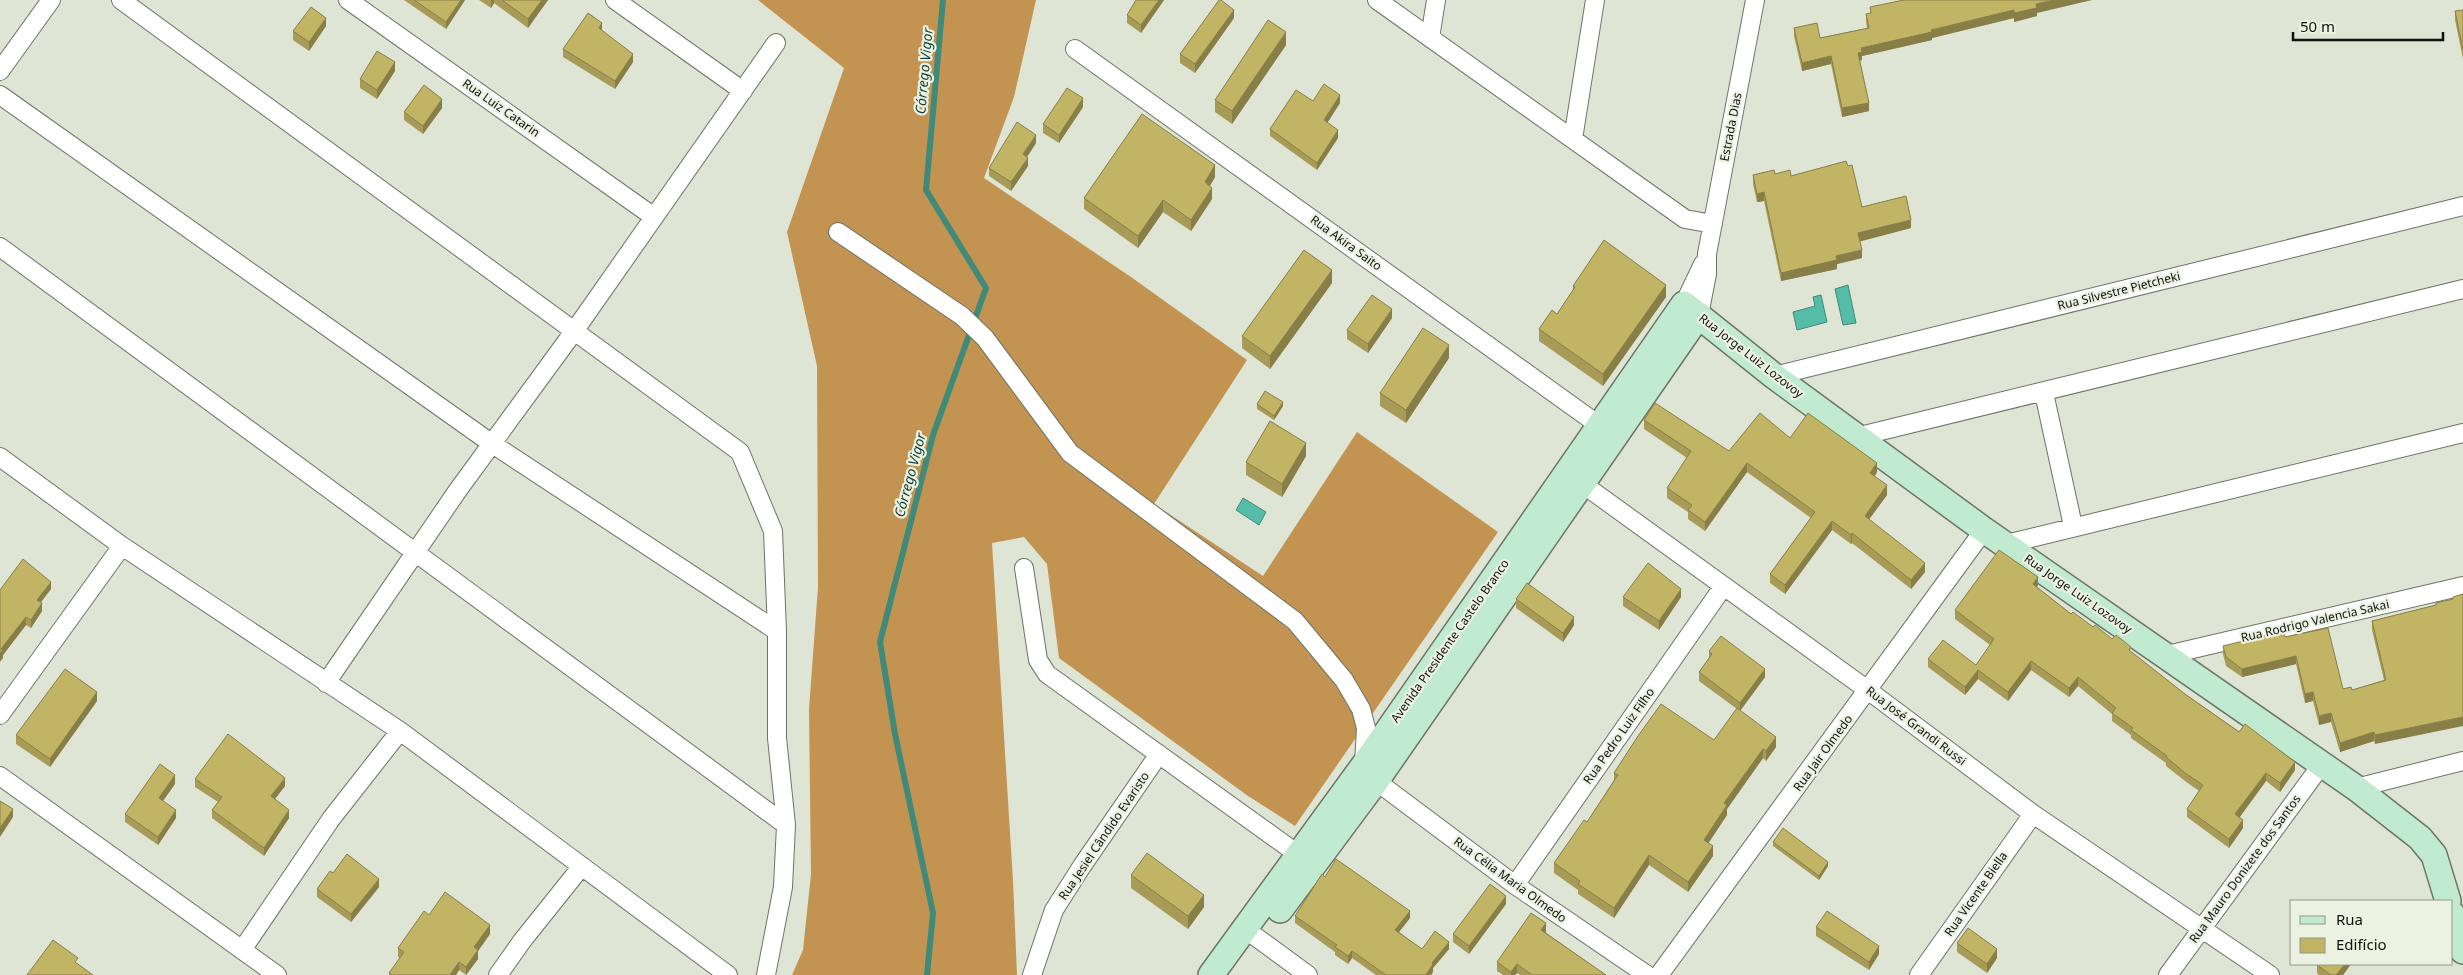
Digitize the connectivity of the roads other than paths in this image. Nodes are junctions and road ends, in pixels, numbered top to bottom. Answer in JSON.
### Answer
{"nodes":[{"id":1,"x":52,"y":0,"type":"edge"},
{"id":2,"x":121,"y":0,"type":"edge"},
{"id":3,"x":348,"y":0,"type":"edge"},
{"id":4,"x":615,"y":0,"type":"edge"},
{"id":5,"x":1377,"y":0,"type":"edge"},
{"id":6,"x":1436,"y":0,"type":"edge"},
{"id":7,"x":1595,"y":0,"type":"edge"},
{"id":8,"x":1755,"y":0,"type":"edge"},
{"id":9,"x":1430,"y":38,"type":"junction"},
{"id":10,"x":776,"y":43,"type":"dead end"},
{"id":11,"x":1076,"y":49,"type":"dead end"},
{"id":12,"x":0,"y":71,"type":"edge"},
{"id":13,"x":743,"y":91,"type":"junction"},
{"id":14,"x":0,"y":95,"type":"edge"},
{"id":15,"x":1573,"y":139,"type":"junction"},
{"id":16,"x":2463,"y":206,"type":"edge"},
{"id":17,"x":654,"y":217,"type":"junction"},
{"id":18,"x":1713,"y":224,"type":"junction"},
{"id":19,"x":838,"y":232,"type":"dead end"},
{"id":20,"x":0,"y":247,"type":"edge"},
{"id":21,"x":2463,"y":289,"type":"edge"},
{"id":22,"x":1691,"y":309,"type":"junction"},
{"id":23,"x":575,"y":330,"type":"junction"},
{"id":24,"x":1774,"y":376,"type":"junction"},
{"id":25,"x":2044,"y":393,"type":"junction"},
{"id":26,"x":1607,"y":431,"type":"junction"},
{"id":27,"x":2463,"y":433,"type":"edge"},
{"id":28,"x":1856,"y":437,"type":"junction"},
{"id":29,"x":491,"y":443,"type":"junction"},
{"id":30,"x":0,"y":457,"type":"edge"},
{"id":31,"x":1574,"y":478,"type":"junction"},
{"id":32,"x":2073,"y":526,"type":"junction"},
{"id":33,"x":1984,"y":530,"type":"junction"},
{"id":34,"x":2006,"y":544,"type":"junction"},
{"id":35,"x":122,"y":546,"type":"junction"},
{"id":36,"x":417,"y":552,"type":"junction"},
{"id":37,"x":1024,"y":568,"type":"dead end"},
{"id":38,"x":2463,"y":586,"type":"edge"},
{"id":39,"x":1723,"y":587,"type":"junction"},
{"id":40,"x":777,"y":631,"type":"junction"},
{"id":41,"x":2167,"y":655,"type":"junction"},
{"id":42,"x":326,"y":684,"type":"junction"},
{"id":43,"x":1869,"y":691,"type":"junction"},
{"id":44,"x":0,"y":715,"type":"edge"},
{"id":45,"x":400,"y":731,"type":"junction"},
{"id":46,"x":1159,"y":754,"type":"junction"},
{"id":47,"x":2463,"y":761,"type":"edge"},
{"id":48,"x":2322,"y":764,"type":"junction"},
{"id":49,"x":1370,"y":773,"type":"junction"},
{"id":50,"x":0,"y":776,"type":"edge"},
{"id":51,"x":2356,"y":788,"type":"junction"},
{"id":52,"x":2033,"y":814,"type":"junction"},
{"id":53,"x":786,"y":825,"type":"junction"},
{"id":54,"x":1299,"y":855,"type":"junction"},
{"id":55,"x":582,"y":866,"type":"junction"},
{"id":56,"x":1515,"y":885,"type":"junction"},
{"id":57,"x":2448,"y":900,"type":"edge"},
{"id":58,"x":2453,"y":917,"type":"edge"},
{"id":59,"x":2201,"y":928,"type":"junction"},
{"id":60,"x":1251,"y":934,"type":"junction"},
{"id":61,"x":242,"y":950,"type":"junction"},
{"id":62,"x":2463,"y":951,"type":"edge"},
{"id":63,"x":277,"y":975,"type":"edge"},
{"id":64,"x":498,"y":975,"type":"edge"},
{"id":65,"x":728,"y":975,"type":"edge"},
{"id":66,"x":766,"y":975,"type":"edge"},
{"id":67,"x":1032,"y":975,"type":"edge"},
{"id":68,"x":1211,"y":975,"type":"edge"},
{"id":69,"x":1232,"y":975,"type":"edge"},
{"id":70,"x":1308,"y":975,"type":"edge"},
{"id":71,"x":1647,"y":975,"type":"edge"},
{"id":72,"x":1659,"y":975,"type":"edge"},
{"id":73,"x":1919,"y":975,"type":"edge"},
{"id":74,"x":2168,"y":975,"type":"edge"},
{"id":75,"x":2270,"y":975,"type":"edge"}],
"edges":[{"from":1,"to":12,"type":"street"},
{"from":2,"to":23,"type":"street"},
{"from":3,"to":17,"type":"street","name":"Rua Luiz Catarin"},
{"from":4,"to":13,"type":"street"},
{"from":5,"to":9,"type":"street"},
{"from":6,"to":9,"type":"street"},
{"from":7,"to":15,"type":"street"},
{"from":8,"to":18,"type":"street","name":"Estrada Dias"},
{"from":9,"to":15,"type":"street"},
{"from":10,"to":13,"type":"street"},
{"from":11,"to":26,"type":"street","name":"Rua Akira Saito"},
{"from":13,"to":17,"type":"street"},
{"from":14,"to":29,"type":"street"},
{"from":15,"to":18,"type":"street"},
{"from":16,"to":24,"type":"street","name":"Rua Silvestre Pietcheki"},
{"from":17,"to":23,"type":"street"},
{"from":18,"to":22,"type":"street","name":"Estrada Dias"},
{"from":19,"to":49,"type":"street"},
{"from":20,"to":36,"type":"street"},
{"from":21,"to":25,"type":"street"},
{"from":22,"to":24,"type":"street","name":"Rua Jorge Luiz Lozovoy"},
{"from":22,"to":26,"type":"street","name":"Avenida Presidente Castelo Branco"},
{"from":23,"to":29,"type":"street"},
{"from":23,"to":40,"type":"street"},
{"from":24,"to":28,"type":"street","name":"Rua Jorge Luiz Lozovoy"},
{"from":25,"to":28,"type":"street"},
{"from":25,"to":32,"type":"street"},
{"from":26,"to":31,"type":"street","name":"Avenida Presidente Castelo Branco"},
{"from":27,"to":32,"type":"street"},
{"from":28,"to":33,"type":"street","name":"Rua Jorge Luiz Lozovoy"},
{"from":29,"to":36,"type":"street"},
{"from":29,"to":40,"type":"street"},
{"from":30,"to":35,"type":"street"},
{"from":31,"to":39,"type":"street","name":"Rua José Grandi Russi"},
{"from":31,"to":49,"type":"street","name":"Avenida Presidente Castelo Branco"},
{"from":32,"to":34,"type":"street"},
{"from":33,"to":34,"type":"street","name":"Rua Jorge Luiz Lozovoy"},
{"from":33,"to":43,"type":"street","name":"Rua Jair Olmedo"},
{"from":34,"to":41,"type":"street","name":"Rua Jorge Luiz Lozovoy"},
{"from":35,"to":42,"type":"street"},
{"from":35,"to":44,"type":"street"},
{"from":36,"to":42,"type":"street"},
{"from":36,"to":53,"type":"street"},
{"from":37,"to":46,"type":"street"},
{"from":38,"to":41,"type":"street","name":"Rua Rodrigo Valencia Sakai"},
{"from":39,"to":43,"type":"street","name":"Rua José Grandi Russi"},
{"from":39,"to":56,"type":"street","name":"Rua Pedro Luiz Filho"},
{"from":40,"to":53,"type":"street"},
{"from":41,"to":48,"type":"street","name":"Rua Jorge Luiz Lozovoy"},
{"from":42,"to":45,"type":"street"},
{"from":43,"to":52,"type":"street","name":"Rua José Grandi Russi"},
{"from":43,"to":72,"type":"street","name":"Rua Jair Olmedo"},
{"from":45,"to":55,"type":"street"},
{"from":45,"to":61,"type":"street"},
{"from":46,"to":54,"type":"street"},
{"from":46,"to":67,"type":"street","name":"Rua Jesiel Cândido Evaristo"},
{"from":47,"to":51,"type":"street"},
{"from":48,"to":51,"type":"street","name":"Rua Jorge Luiz Lozovoy"},
{"from":48,"to":59,"type":"street","name":"Rua Mauro Donizete dos Santos"},
{"from":49,"to":54,"type":"street","name":"Avenida Presidente Castelo Branco"},
{"from":49,"to":56,"type":"street","name":"Rua Célia Maria Olmedo"},
{"from":49,"to":60,"type":"street","name":"Avenida Presidente Castelo Branco"},
{"from":50,"to":61,"type":"street"},
{"from":51,"to":57,"type":"street","name":"Rua Jorge Luiz Lozovoy"},
{"from":52,"to":59,"type":"street","name":"Rua José Grandi Russi"},
{"from":52,"to":73,"type":"street","name":"Rua Vicente Biella"},
{"from":53,"to":66,"type":"street"},
{"from":54,"to":60,"type":"street","name":"Avenida Presidente Castelo Branco"},
{"from":55,"to":64,"type":"street"},
{"from":55,"to":65,"type":"street"},
{"from":56,"to":71,"type":"street","name":"Rua Célia Maria Olmedo"},
{"from":58,"to":62,"type":"street"},
{"from":59,"to":74,"type":"street","name":"Rua Mauro Donizete dos Santos"},
{"from":59,"to":75,"type":"street","name":"Rua José Grandi Russi"},
{"from":60,"to":68,"type":"street","name":"Avenida Presidente Castelo Branco"},
{"from":60,"to":69,"type":"street","name":"Avenida Presidente Castelo Branco"},
{"from":60,"to":70,"type":"street"},
{"from":61,"to":63,"type":"street"}]}
